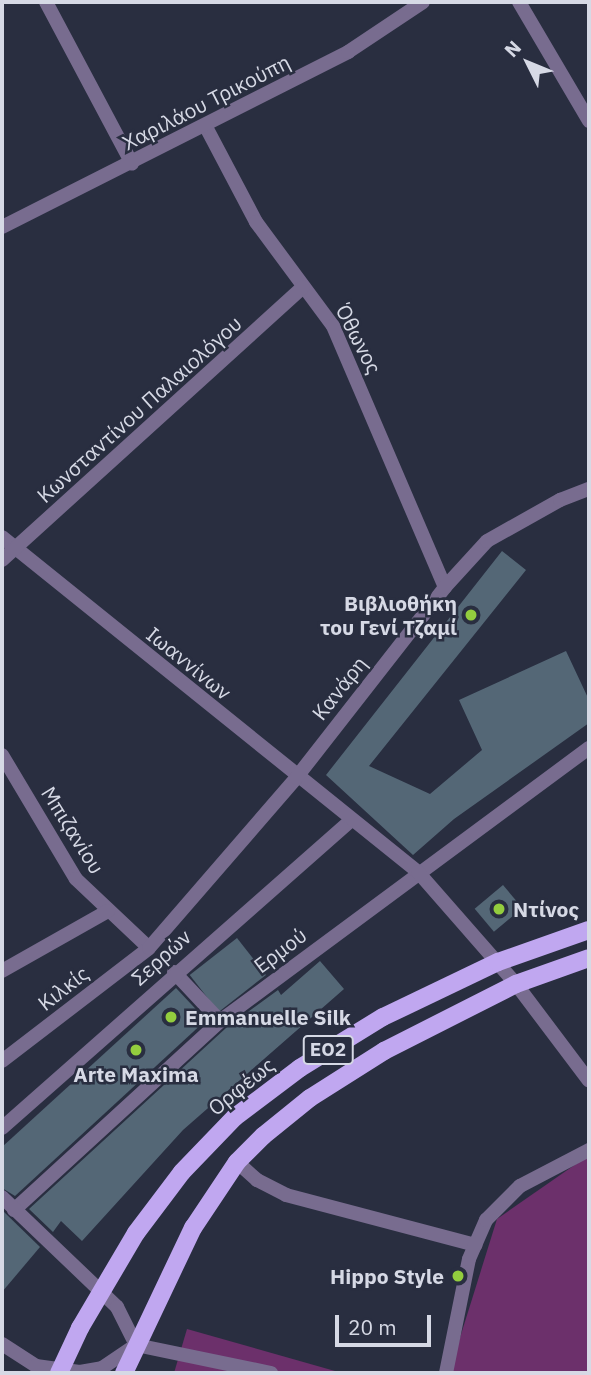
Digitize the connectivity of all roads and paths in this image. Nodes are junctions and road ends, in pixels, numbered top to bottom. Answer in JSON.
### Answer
{"nodes":[{"id":1,"x":46,"y":2,"type":"edge"},
{"id":2,"x":423,"y":2,"type":"edge"},
{"id":3,"x":519,"y":2,"type":"edge"},
{"id":4,"x":589,"y":121,"type":"edge"},
{"id":5,"x":206,"y":127,"type":"junction"},
{"id":6,"x":132,"y":164,"type":"junction"},
{"id":7,"x":2,"y":228,"type":"edge"},
{"id":8,"x":303,"y":287,"type":"junction"},
{"id":9,"x":589,"y":489,"type":"edge"},
{"id":10,"x":2,"y":537,"type":"edge"},
{"id":11,"x":17,"y":549,"type":"junction"},
{"id":12,"x":2,"y":560,"type":"edge"},
{"id":13,"x":445,"y":587,"type":"junction"},
{"id":14,"x":589,"y":747,"type":"edge"},
{"id":15,"x":2,"y":755,"type":"edge"},
{"id":16,"x":296,"y":778,"type":"junction"},
{"id":17,"x":351,"y":820,"type":"junction"},
{"id":18,"x":418,"y":873,"type":"junction"},
{"id":19,"x":108,"y":911,"type":"junction"},
{"id":20,"x":589,"y":930,"type":"edge"},
{"id":21,"x":149,"y":948,"type":"junction"},
{"id":22,"x":589,"y":958,"type":"edge"},
{"id":23,"x":498,"y":962,"type":"junction"},
{"id":24,"x":2,"y":971,"type":"edge"},
{"id":25,"x":174,"y":972,"type":"junction"},
{"id":26,"x":516,"y":984,"type":"junction"},
{"id":27,"x":220,"y":1021,"type":"junction"},
{"id":28,"x":2,"y":1061,"type":"edge"},
{"id":29,"x":589,"y":1081,"type":"edge"},
{"id":30,"x":2,"y":1128,"type":"edge"},
{"id":31,"x":589,"y":1150,"type":"edge"},
{"id":32,"x":237,"y":1162,"type":"junction"},
{"id":33,"x":2,"y":1196,"type":"edge"},
{"id":34,"x":14,"y":1210,"type":"junction"},
{"id":35,"x":475,"y":1245,"type":"junction"},
{"id":36,"x":101,"y":1291,"type":"junction"},
{"id":37,"x":2,"y":1344,"type":"edge"},
{"id":38,"x":136,"y":1345,"type":"junction"},
{"id":39,"x":58,"y":1372,"type":"edge"},
{"id":40,"x":124,"y":1373,"type":"edge"},
{"id":41,"x":271,"y":1373,"type":"edge"},
{"id":42,"x":446,"y":1373,"type":"edge"}],
"edges":[{"from":1,"to":6,"type":"street"},
{"from":2,"to":5,"type":"street","name":"Χαριλάου Τρικούπη"},
{"from":3,"to":4,"type":"street"},
{"from":5,"to":6,"type":"street","name":"Χαριλάου Τρικούπη"},
{"from":5,"to":8,"type":"street","name":"Όθωνος"},
{"from":6,"to":7,"type":"street","name":"Χαριλάου Τρικούπη"},
{"from":8,"to":11,"type":"street","name":"Κωνσταντίνου Παλαιολόγου"},
{"from":8,"to":13,"type":"street","name":"Όθωνος"},
{"from":9,"to":13,"type":"street","name":"Κανάρη"},
{"from":10,"to":11,"type":"street","name":"Ιωαννίνων"},
{"from":11,"to":12,"type":"street","name":"Κωνσταντίνου Παλαιολόγου"},
{"from":11,"to":16,"type":"street","name":"Ιωαννίνων"},
{"from":13,"to":16,"type":"street","name":"Κανάρη"},
{"from":14,"to":18,"type":"street","name":"Ερμού"},
{"from":15,"to":19,"type":"street","name":"Μπιζανίου"},
{"from":16,"to":17,"type":"street","name":"Ιωαννίνων"},
{"from":16,"to":21,"type":"street","name":"Κανάρη"},
{"from":17,"to":18,"type":"street","name":"Ιωαννίνων"},
{"from":17,"to":25,"type":"street","name":"Σερρών"},
{"from":18,"to":23,"type":"street","name":"Ιωαννίνων"},
{"from":18,"to":27,"type":"street","name":"Ερμού"},
{"from":19,"to":21,"type":"street","name":"Μπιζανίου"},
{"from":19,"to":24,"type":"street","name":"Κιλκίς"},
{"from":20,"to":23,"type":"main road","name":"Ορφέως","number":"ΕΟ2"},
{"from":21,"to":28,"type":"street","name":"Κιλκίς"},
{"from":22,"to":26,"type":"main road","number":"ΕΟ2"},
{"from":23,"to":26,"type":"street","name":"Ιωαννίνων"},
{"from":23,"to":36,"type":"main road","name":"Ορφέως","number":"ΕΟ2"},
{"from":25,"to":27,"type":"street"},
{"from":25,"to":30,"type":"street","name":"Σερρών"},
{"from":26,"to":29,"type":"street","name":"Ιωαννίνων"},
{"from":26,"to":32,"type":"main road","number":"ΕΟ2"},
{"from":27,"to":34,"type":"street","name":"Ερμού"},
{"from":31,"to":35,"type":"street"},
{"from":32,"to":35,"type":"street"},
{"from":32,"to":38,"type":"main road","number":"ΕΟ2"},
{"from":33,"to":34,"type":"street"},
{"from":34,"to":36,"type":"street"},
{"from":35,"to":42,"type":"street"},
{"from":36,"to":38,"type":"street"},
{"from":36,"to":39,"type":"main road","name":"Ορφέως","number":"ΕΟ2"},
{"from":37,"to":39,"type":"street"},
{"from":38,"to":39,"type":"street"},
{"from":38,"to":40,"type":"main road","number":"ΕΟ2"},
{"from":38,"to":41,"type":"street"}]}
